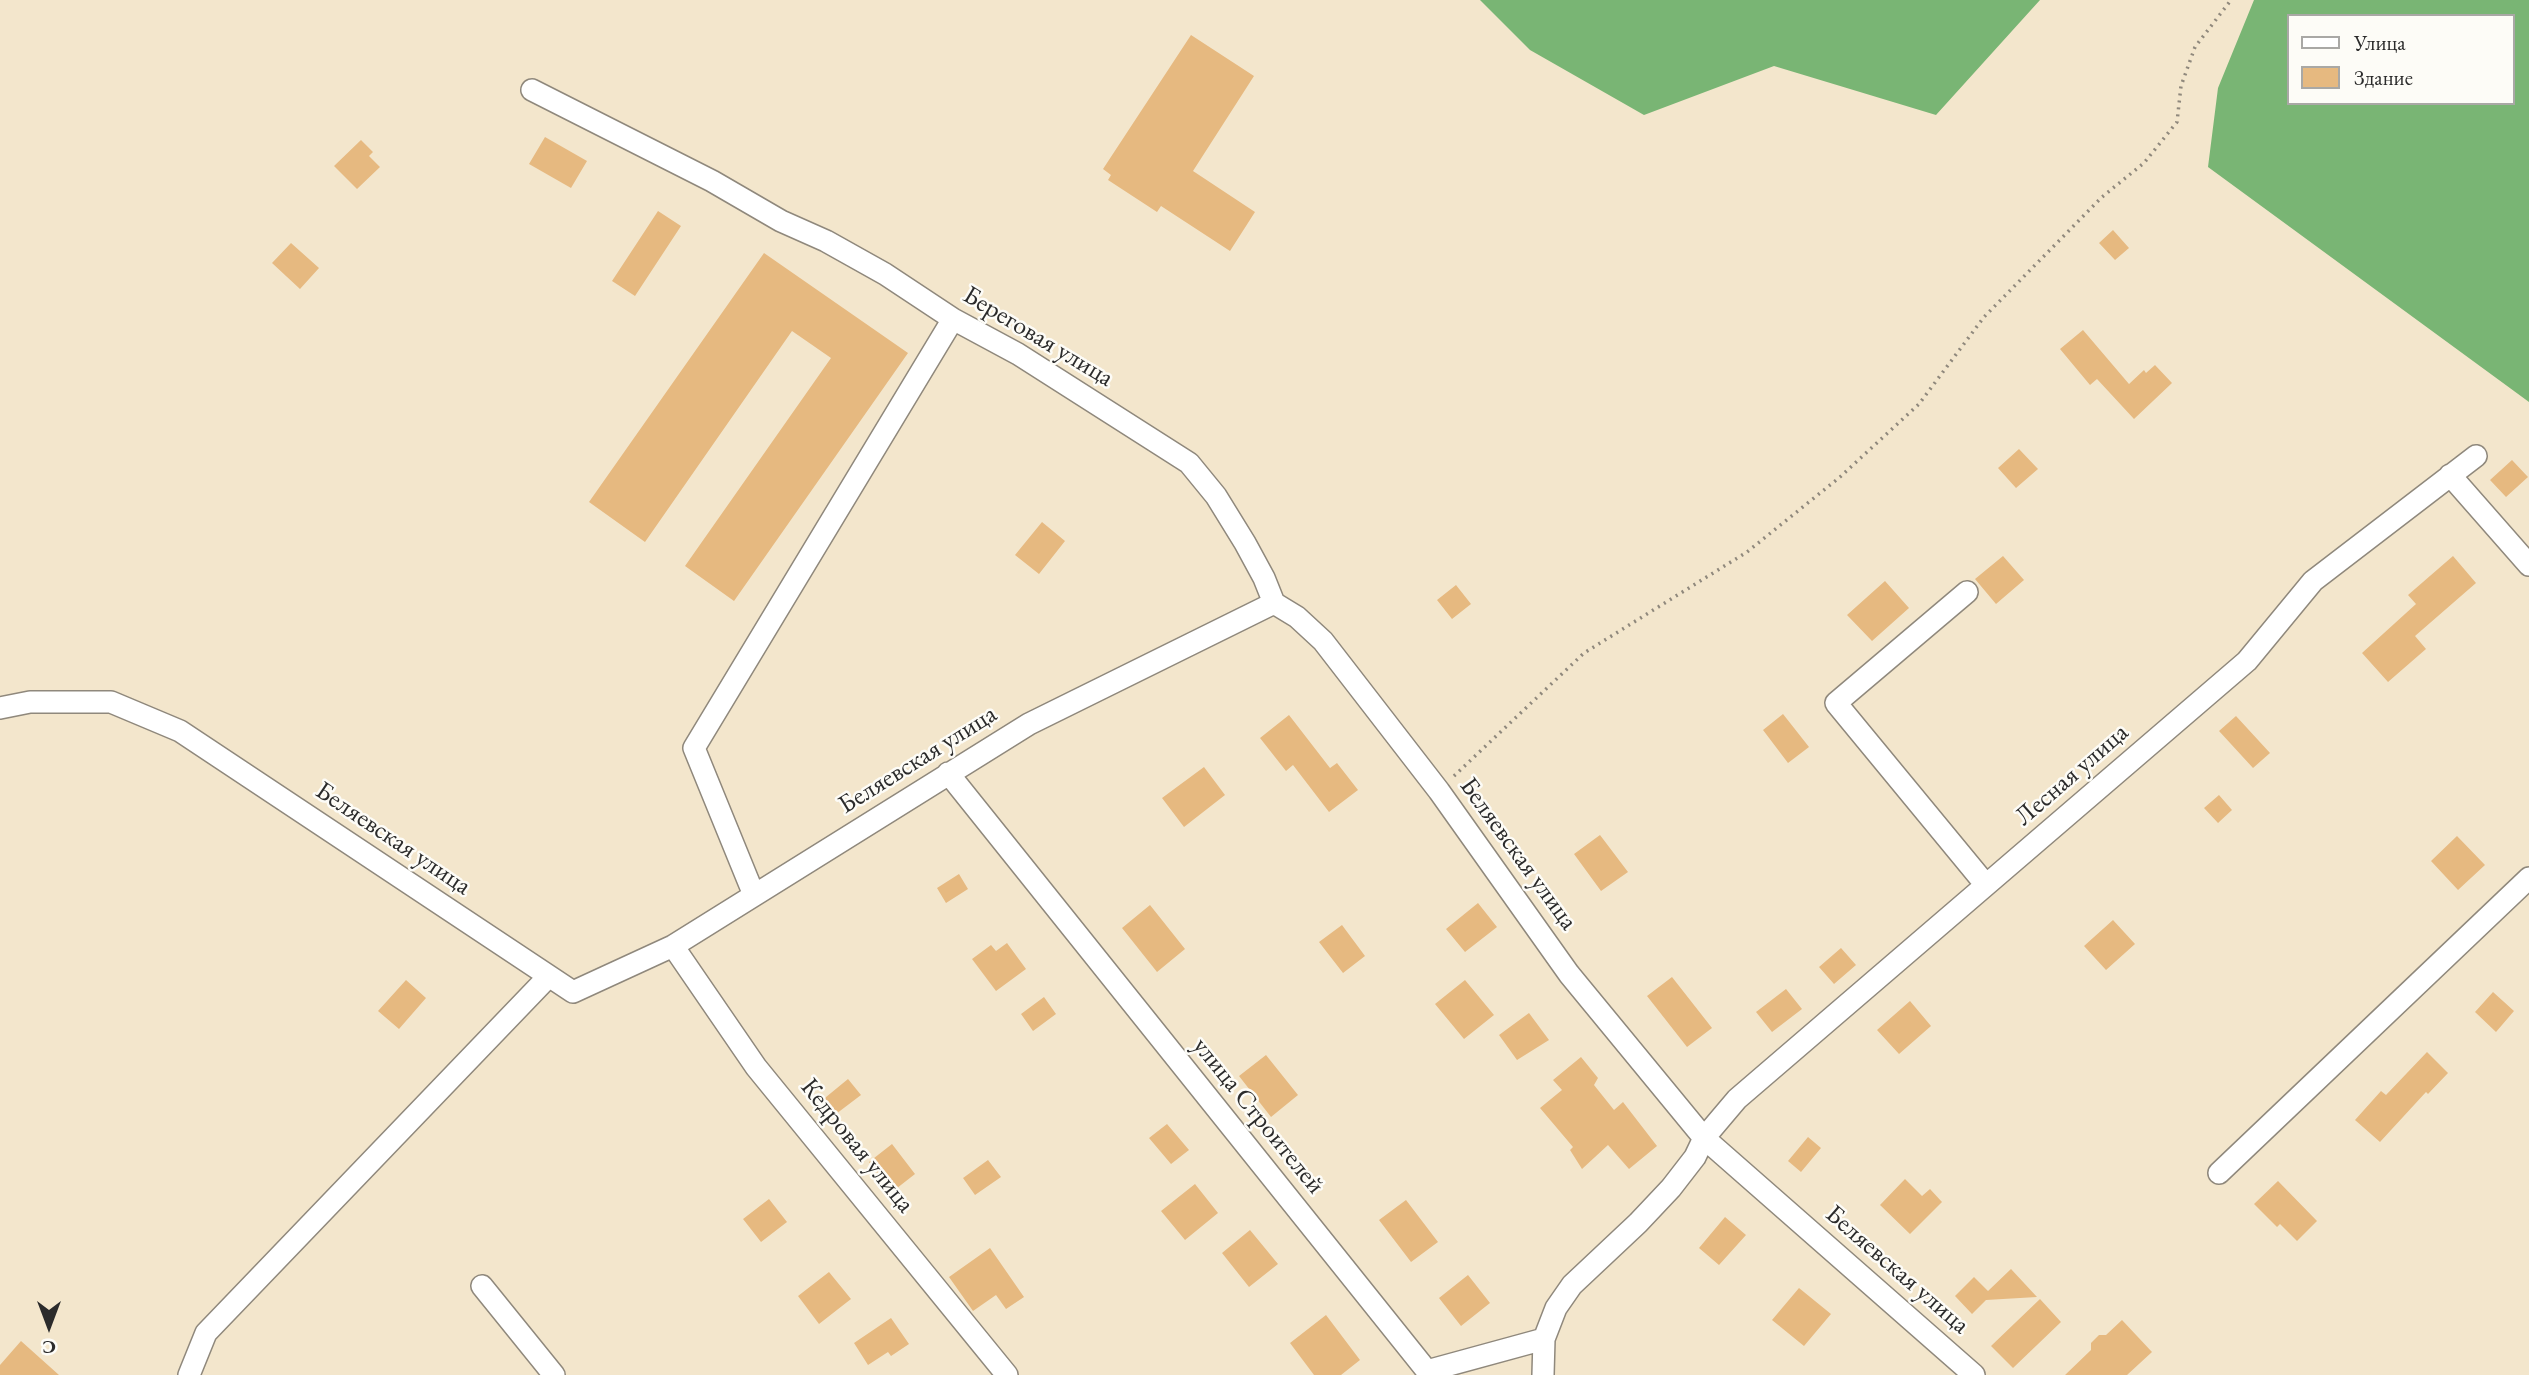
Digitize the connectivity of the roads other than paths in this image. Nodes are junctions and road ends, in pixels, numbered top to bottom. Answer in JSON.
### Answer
{"nodes":[{"id":1,"x":532,"y":90,"type":"dead end"},
{"id":2,"x":953,"y":319,"type":"junction"},
{"id":3,"x":2476,"y":456,"type":"dead end"},
{"id":4,"x":2450,"y":475,"type":"junction"},
{"id":5,"x":2529,"y":565,"type":"edge"},
{"id":6,"x":1967,"y":592,"type":"dead end"},
{"id":7,"x":1274,"y":603,"type":"junction"},
{"id":8,"x":0,"y":708,"type":"edge"},
{"id":9,"x":947,"y":773,"type":"junction"},
{"id":10,"x":2529,"y":878,"type":"edge"},
{"id":11,"x":1986,"y":885,"type":"junction"},
{"id":12,"x":754,"y":895,"type":"junction"},
{"id":13,"x":673,"y":946,"type":"junction"},
{"id":14,"x":550,"y":976,"type":"junction"},
{"id":15,"x":1704,"y":1138,"type":"junction"},
{"id":16,"x":2219,"y":1173,"type":"dead end"},
{"id":17,"x":482,"y":1286,"type":"dead end"},
{"id":18,"x":1544,"y":1339,"type":"junction"},
{"id":19,"x":189,"y":1375,"type":"edge"},
{"id":20,"x":554,"y":1375,"type":"edge"},
{"id":21,"x":1007,"y":1375,"type":"edge"},
{"id":22,"x":1543,"y":1375,"type":"edge"},
{"id":23,"x":1975,"y":1375,"type":"edge"}],
"edges":[{"from":1,"to":2,"type":"street","name":"Береговая улица"},
{"from":2,"to":7,"type":"street","name":"Береговая улица"},
{"from":2,"to":12,"type":"street"},
{"from":3,"to":4,"type":"street","name":"Лесная улица"},
{"from":4,"to":5,"type":"street"},
{"from":4,"to":11,"type":"street","name":"Лесная улица"},
{"from":6,"to":11,"type":"street"},
{"from":7,"to":9,"type":"street","name":"Беляевская улица"},
{"from":7,"to":15,"type":"street","name":"Беляевская улица"},
{"from":8,"to":14,"type":"street","name":"Беляевская улица"},
{"from":9,"to":12,"type":"street","name":"Беляевская улица"},
{"from":9,"to":18,"type":"street","name":"улица Строителей"},
{"from":10,"to":16,"type":"street"},
{"from":11,"to":15,"type":"street","name":"Лесная улица"},
{"from":12,"to":13,"type":"street","name":"Беляевская улица"},
{"from":13,"to":14,"type":"street","name":"Беляевская улица"},
{"from":13,"to":21,"type":"street","name":"Кедровая улица"},
{"from":14,"to":19,"type":"street"},
{"from":15,"to":18,"type":"street","name":"Лесная улица"},
{"from":15,"to":23,"type":"street","name":"Беляевская улица"},
{"from":17,"to":20,"type":"street"},
{"from":18,"to":22,"type":"street"}]}
